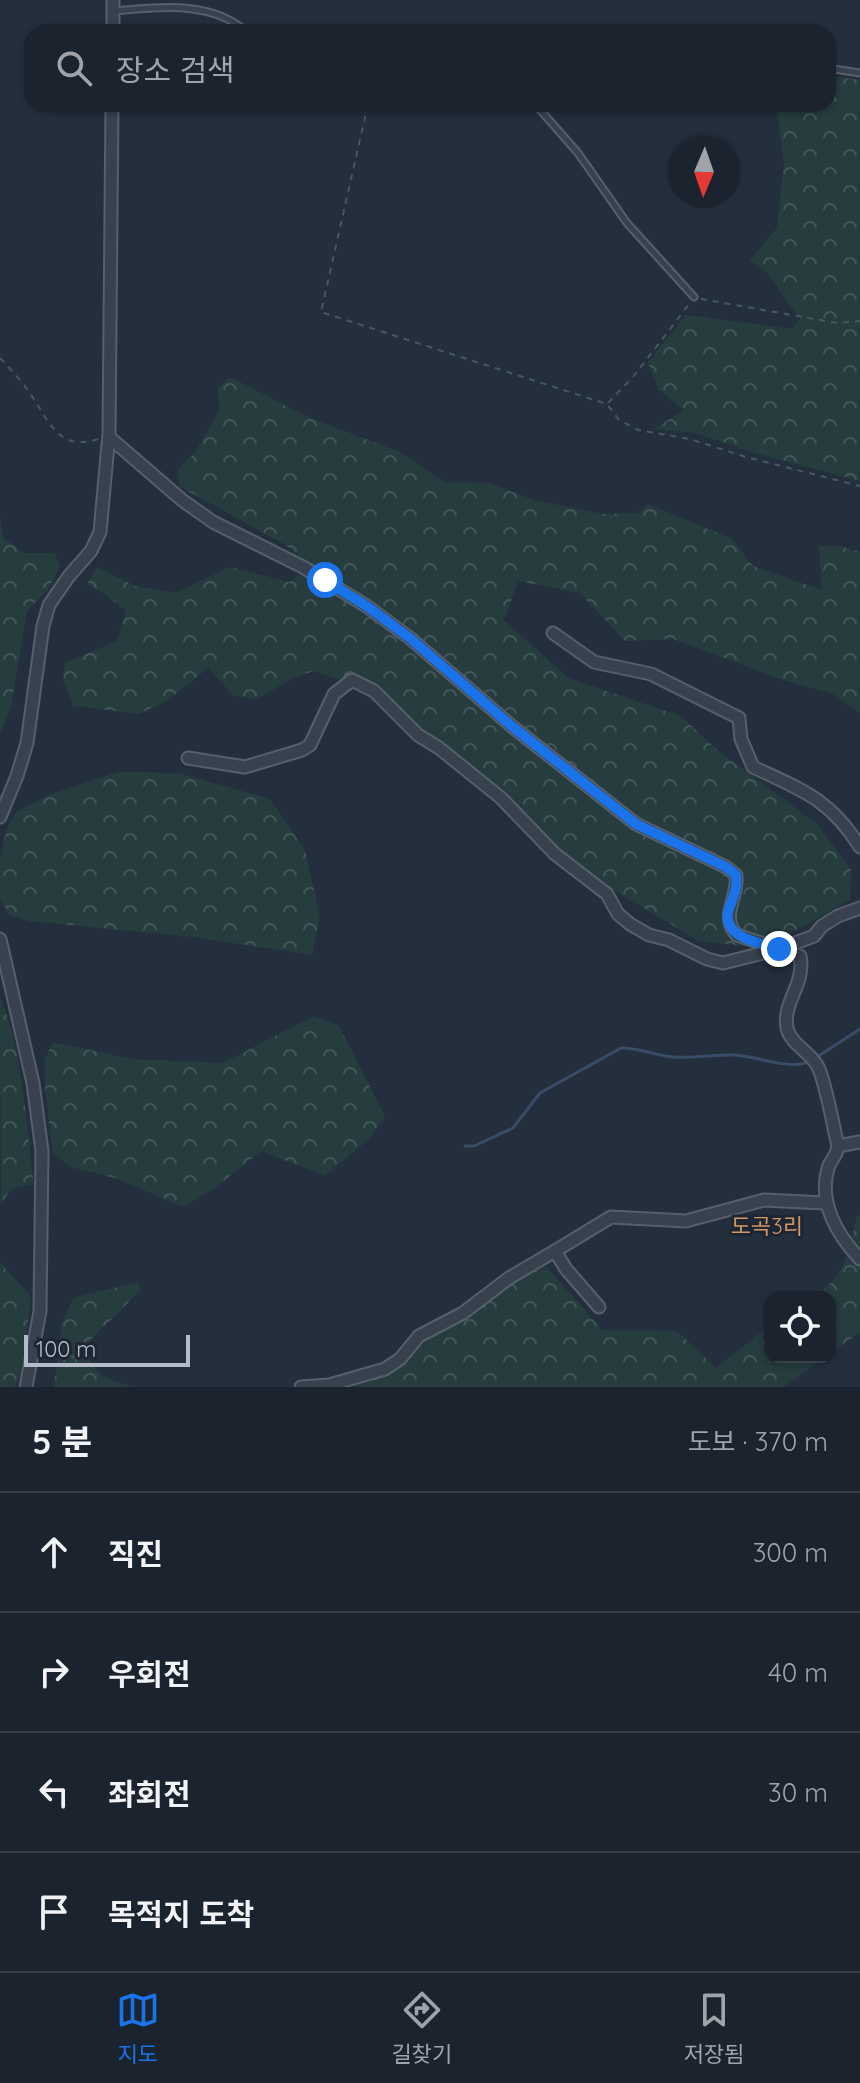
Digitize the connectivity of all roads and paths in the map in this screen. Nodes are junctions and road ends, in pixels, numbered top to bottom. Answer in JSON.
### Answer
{"nodes":[{"id":1,"x":113,"y":5,"type":"edge"},
{"id":2,"x":240,"y":24,"type":"edge"},
{"id":3,"x":836,"y":69,"type":"edge"},
{"id":4,"x":860,"y":73,"type":"edge"},
{"id":5,"x":112,"y":112,"type":"edge"},
{"id":6,"x":366,"y":112,"type":"edge"},
{"id":7,"x":542,"y":112,"type":"edge"},
{"id":8,"x":694,"y":297,"type":"junction"},
{"id":9,"x":860,"y":321,"type":"edge"},
{"id":10,"x":0,"y":358,"type":"edge"},
{"id":11,"x":607,"y":404,"type":"junction"},
{"id":12,"x":109,"y":436,"type":"junction"},
{"id":13,"x":860,"y":486,"type":"edge"},
{"id":14,"x":553,"y":633,"type":"dead end"},
{"id":15,"x":188,"y":758,"type":"dead end"},
{"id":16,"x":0,"y":817,"type":"edge"},
{"id":17,"x":860,"y":847,"type":"edge"},
{"id":18,"x":860,"y":908,"type":"edge"},
{"id":19,"x":0,"y":939,"type":"edge"},
{"id":20,"x":779,"y":949,"type":"junction"},
{"id":21,"x":860,"y":1142,"type":"edge"},
{"id":22,"x":838,"y":1146,"type":"junction"},
{"id":23,"x":824,"y":1203,"type":"junction"},
{"id":24,"x":555,"y":1251,"type":"junction"},
{"id":25,"x":860,"y":1259,"type":"edge"},
{"id":26,"x":599,"y":1307,"type":"dead end"},
{"id":27,"x":26,"y":1387,"type":"edge"},
{"id":28,"x":301,"y":1387,"type":"edge"}],
"edges":[{"from":1,"to":2,"type":"lane"},
{"from":3,"to":4,"type":"lane"},
{"from":5,"to":12,"type":"street"},
{"from":6,"to":11,"type":"path"},
{"from":7,"to":8,"type":"lane"},
{"from":8,"to":9,"type":"path"},
{"from":8,"to":11,"type":"path"},
{"from":10,"to":12,"type":"path"},
{"from":11,"to":13,"type":"path"},
{"from":12,"to":16,"type":"street"},
{"from":12,"to":20,"type":"street"},
{"from":14,"to":17,"type":"street"},
{"from":15,"to":20,"type":"street"},
{"from":18,"to":20,"type":"street"},
{"from":19,"to":27,"type":"street"},
{"from":20,"to":22,"type":"street"},
{"from":21,"to":22,"type":"street"},
{"from":22,"to":23,"type":"street"},
{"from":23,"to":24,"type":"street"},
{"from":23,"to":25,"type":"street"},
{"from":24,"to":26,"type":"street"},
{"from":24,"to":28,"type":"street"}]}
